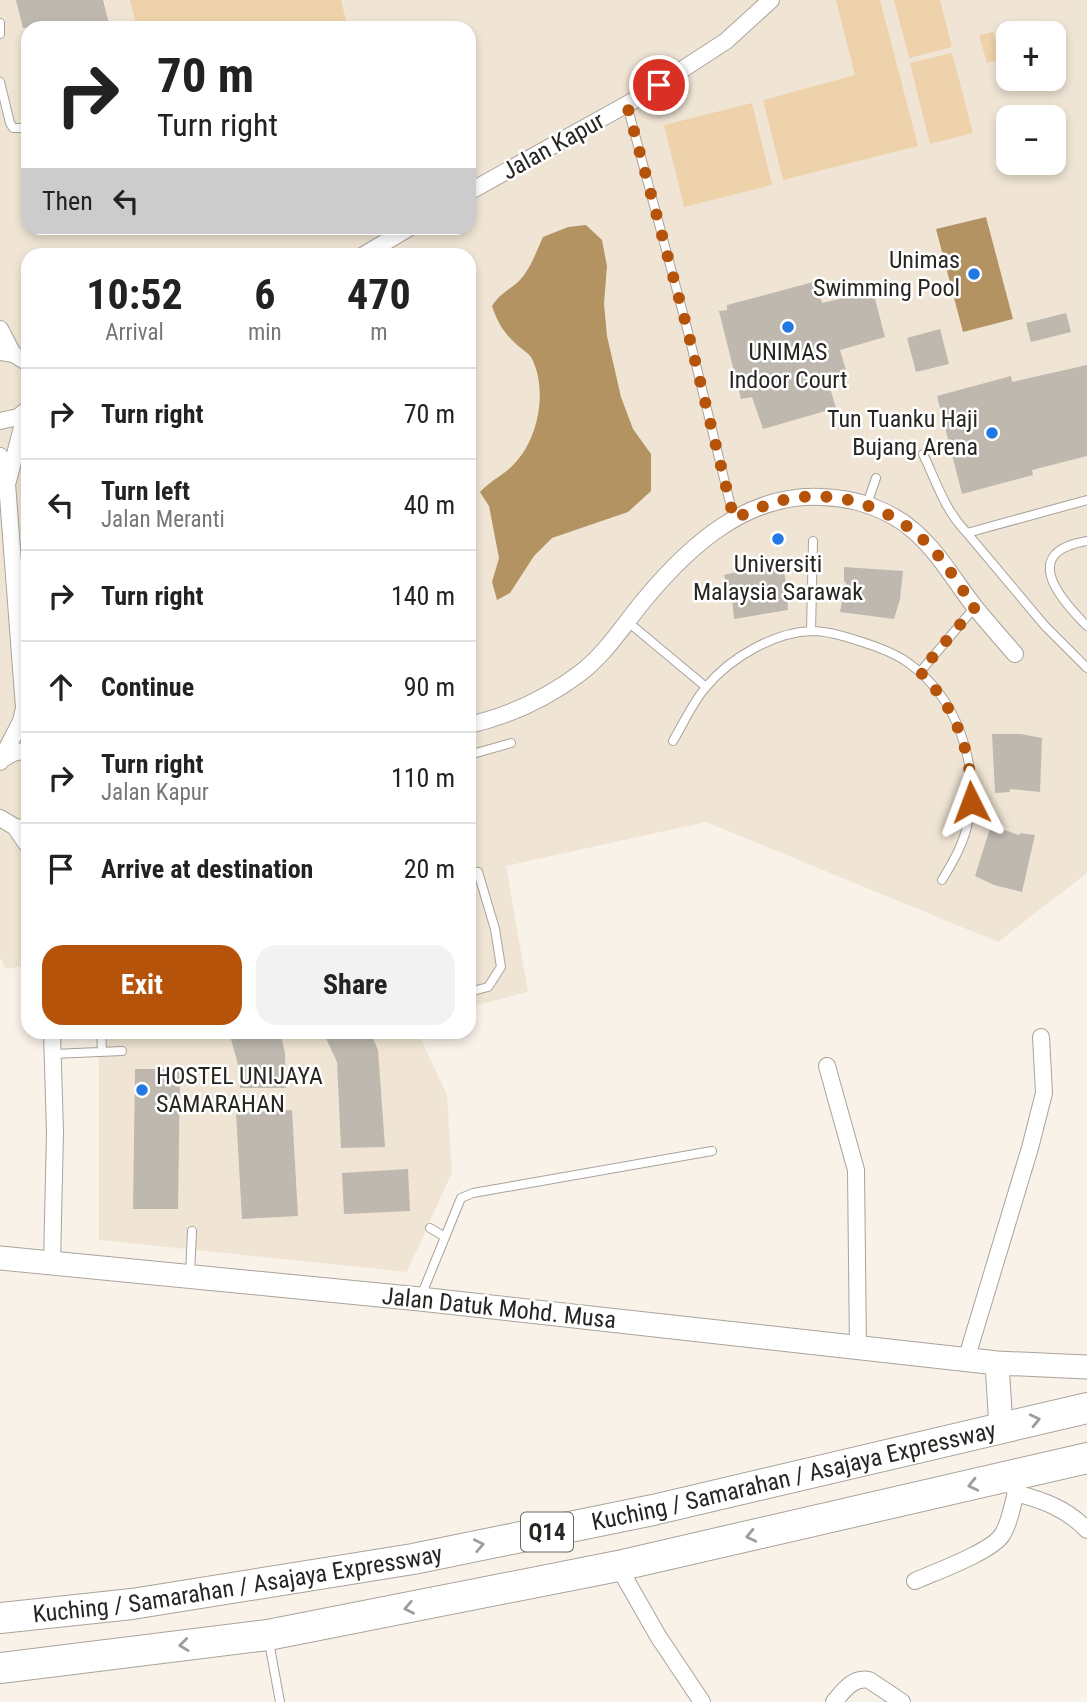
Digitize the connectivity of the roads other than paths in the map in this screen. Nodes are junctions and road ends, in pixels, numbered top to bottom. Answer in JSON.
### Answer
{"nodes":[{"id":1,"x":771,"y":0,"type":"edge"},
{"id":2,"x":0,"y":23,"type":"edge"},
{"id":3,"x":0,"y":34,"type":"edge"},
{"id":4,"x":0,"y":82,"type":"edge"},
{"id":5,"x":628,"y":109,"type":"junction"},
{"id":6,"x":21,"y":128,"type":"edge"},
{"id":7,"x":476,"y":188,"type":"edge"},
{"id":8,"x":397,"y":235,"type":"edge"},
{"id":9,"x":375,"y":248,"type":"edge"},
{"id":10,"x":0,"y":329,"type":"edge"},
{"id":11,"x":7,"y":353,"type":"edge"},
{"id":12,"x":21,"y":414,"type":"edge"},
{"id":13,"x":0,"y":421,"type":"edge"},
{"id":14,"x":21,"y":433,"type":"edge"},
{"id":15,"x":923,"y":454,"type":"dead end"},
{"id":16,"x":0,"y":456,"type":"edge"},
{"id":17,"x":876,"y":478,"type":"dead end"},
{"id":18,"x":7,"y":483,"type":"junction"},
{"id":19,"x":1087,"y":500,"type":"edge"},
{"id":20,"x":867,"y":504,"type":"junction"},
{"id":21,"x":734,"y":519,"type":"junction"},
{"id":22,"x":967,"y":533,"type":"junction"},
{"id":23,"x":813,"y":541,"type":"dead end"},
{"id":24,"x":1087,"y":541,"type":"edge"},
{"id":25,"x":975,"y":607,"type":"junction"},
{"id":26,"x":628,"y":622,"type":"junction"},
{"id":27,"x":1087,"y":626,"type":"edge"},
{"id":28,"x":811,"y":631,"type":"junction"},
{"id":29,"x":21,"y":652,"type":"edge"},
{"id":30,"x":1015,"y":654,"type":"dead end"},
{"id":31,"x":1087,"y":668,"type":"edge"},
{"id":32,"x":920,"y":672,"type":"junction"},
{"id":33,"x":706,"y":687,"type":"junction"},
{"id":34,"x":21,"y":721,"type":"edge"},
{"id":35,"x":476,"y":723,"type":"edge"},
{"id":36,"x":673,"y":741,"type":"dead end"},
{"id":37,"x":511,"y":743,"type":"dead end"},
{"id":38,"x":21,"y":751,"type":"edge"},
{"id":39,"x":476,"y":752,"type":"edge"},
{"id":40,"x":1,"y":761,"type":"edge"},
{"id":41,"x":0,"y":817,"type":"edge"},
{"id":42,"x":21,"y":828,"type":"edge"},
{"id":43,"x":476,"y":872,"type":"edge"},
{"id":44,"x":942,"y":880,"type":"dead end"},
{"id":45,"x":476,"y":990,"type":"edge"},
{"id":46,"x":1041,"y":1037,"type":"dead end"},
{"id":47,"x":52,"y":1039,"type":"edge"},
{"id":48,"x":101,"y":1039,"type":"edge"},
{"id":49,"x":102,"y":1051,"type":"junction"},
{"id":50,"x":122,"y":1051,"type":"dead end"},
{"id":51,"x":53,"y":1054,"type":"junction"},
{"id":52,"x":827,"y":1066,"type":"dead end"},
{"id":53,"x":712,"y":1151,"type":"dead end"},
{"id":54,"x":430,"y":1228,"type":"dead end"},
{"id":55,"x":192,"y":1231,"type":"dead end"},
{"id":56,"x":446,"y":1237,"type":"junction"},
{"id":57,"x":0,"y":1258,"type":"edge"},
{"id":58,"x":52,"y":1264,"type":"junction"},
{"id":59,"x":190,"y":1277,"type":"junction"},
{"id":60,"x":420,"y":1299,"type":"junction"},
{"id":61,"x":858,"y":1349,"type":"junction"},
{"id":62,"x":966,"y":1360,"type":"junction"},
{"id":63,"x":997,"y":1363,"type":"junction"},
{"id":64,"x":1087,"y":1367,"type":"edge"},
{"id":65,"x":1087,"y":1408,"type":"edge"},
{"id":66,"x":1001,"y":1428,"type":"junction"},
{"id":67,"x":1087,"y":1458,"type":"edge"},
{"id":68,"x":1012,"y":1485,"type":"junction"},
{"id":69,"x":1087,"y":1530,"type":"edge"},
{"id":70,"x":618,"y":1566,"type":"junction"},
{"id":71,"x":915,"y":1581,"type":"dead end"},
{"id":72,"x":0,"y":1618,"type":"edge"},
{"id":73,"x":268,"y":1635,"type":"junction"},
{"id":74,"x":0,"y":1668,"type":"edge"},
{"id":75,"x":281,"y":1702,"type":"edge"},
{"id":76,"x":702,"y":1702,"type":"edge"},
{"id":77,"x":834,"y":1702,"type":"edge"},
{"id":78,"x":901,"y":1702,"type":"edge"}],
"edges":[{"from":1,"to":5,"type":"street","name":"Jalan Kapur"},
{"from":2,"to":3,"type":"lane"},
{"from":4,"to":6,"type":"lane"},
{"from":5,"to":7,"type":"street","name":"Jalan Kapur"},
{"from":5,"to":21,"type":"lane"},
{"from":8,"to":9,"type":"street"},
{"from":10,"to":11,"type":"street"},
{"from":12,"to":13,"type":"street"},
{"from":14,"to":18,"type":"street"},
{"from":15,"to":22,"type":"lane"},
{"from":16,"to":18,"type":"street"},
{"from":17,"to":20,"type":"lane"},
{"from":18,"to":29,"type":"street"},
{"from":19,"to":22,"type":"lane"},
{"from":20,"to":21,"type":"street"},
{"from":20,"to":25,"type":"street"},
{"from":21,"to":26,"type":"street"},
{"from":22,"to":31,"type":"lane"},
{"from":23,"to":28,"type":"lane"},
{"from":24,"to":27,"type":"lane"},
{"from":25,"to":30,"type":"street"},
{"from":25,"to":32,"type":"lane"},
{"from":26,"to":33,"type":"lane"},
{"from":26,"to":35,"type":"street"},
{"from":28,"to":32,"type":"lane"},
{"from":28,"to":33,"type":"lane"},
{"from":32,"to":44,"type":"lane"},
{"from":33,"to":36,"type":"lane"},
{"from":34,"to":40,"type":"street"},
{"from":37,"to":39,"type":"lane"},
{"from":38,"to":40,"type":"street"},
{"from":41,"to":42,"type":"street"},
{"from":43,"to":45,"type":"lane"},
{"from":46,"to":62,"type":"street"},
{"from":47,"to":51,"type":"street"},
{"from":48,"to":49,"type":"lane"},
{"from":49,"to":50,"type":"lane"},
{"from":49,"to":51,"type":"lane"},
{"from":51,"to":58,"type":"street"},
{"from":52,"to":61,"type":"street"},
{"from":53,"to":56,"type":"lane"},
{"from":54,"to":56,"type":"lane"},
{"from":55,"to":59,"type":"lane"},
{"from":56,"to":60,"type":"lane"},
{"from":57,"to":58,"type":"street","name":"Jalan Datuk Mohd. Musa"},
{"from":58,"to":59,"type":"street","name":"Jalan Datuk Mohd. Musa"},
{"from":59,"to":60,"type":"street","name":"Jalan Datuk Mohd. Musa"},
{"from":60,"to":61,"type":"street","name":"Jalan Datuk Mohd. Musa"},
{"from":61,"to":62,"type":"street","name":"Jalan Datuk Mohd. Musa"},
{"from":62,"to":63,"type":"street","name":"Jalan Datuk Mohd. Musa"},
{"from":63,"to":64,"type":"street","name":"Jalan Datuk Mohd. Musa"},
{"from":63,"to":66,"type":"street"},
{"from":66,"to":65,"type":"highway","name":"Kuching / Samarahan / Asajaya Expressway","number":"Q14","one_way":true},
{"from":72,"to":66,"type":"highway","name":"Kuching / Samarahan / Asajaya Expressway","number":"Q14","one_way":true},
{"from":67,"to":68,"type":"highway","name":"Kuching / Samarahan / Asajaya Expressway","number":"Q14"},
{"from":68,"to":69,"type":"street"},
{"from":68,"to":70,"type":"highway","name":"Kuching / Samarahan / Asajaya Expressway","number":"Q14","one_way":true},
{"from":68,"to":71,"type":"street"},
{"from":70,"to":73,"type":"highway","name":"Kuching / Samarahan / Asajaya Expressway","number":"Q14","one_way":true},
{"from":70,"to":76,"type":"street"},
{"from":73,"to":74,"type":"highway","name":"Kuching / Samarahan / Asajaya Expressway","number":"Q14","one_way":true},
{"from":73,"to":75,"type":"lane"},
{"from":77,"to":78,"type":"street"}]}
